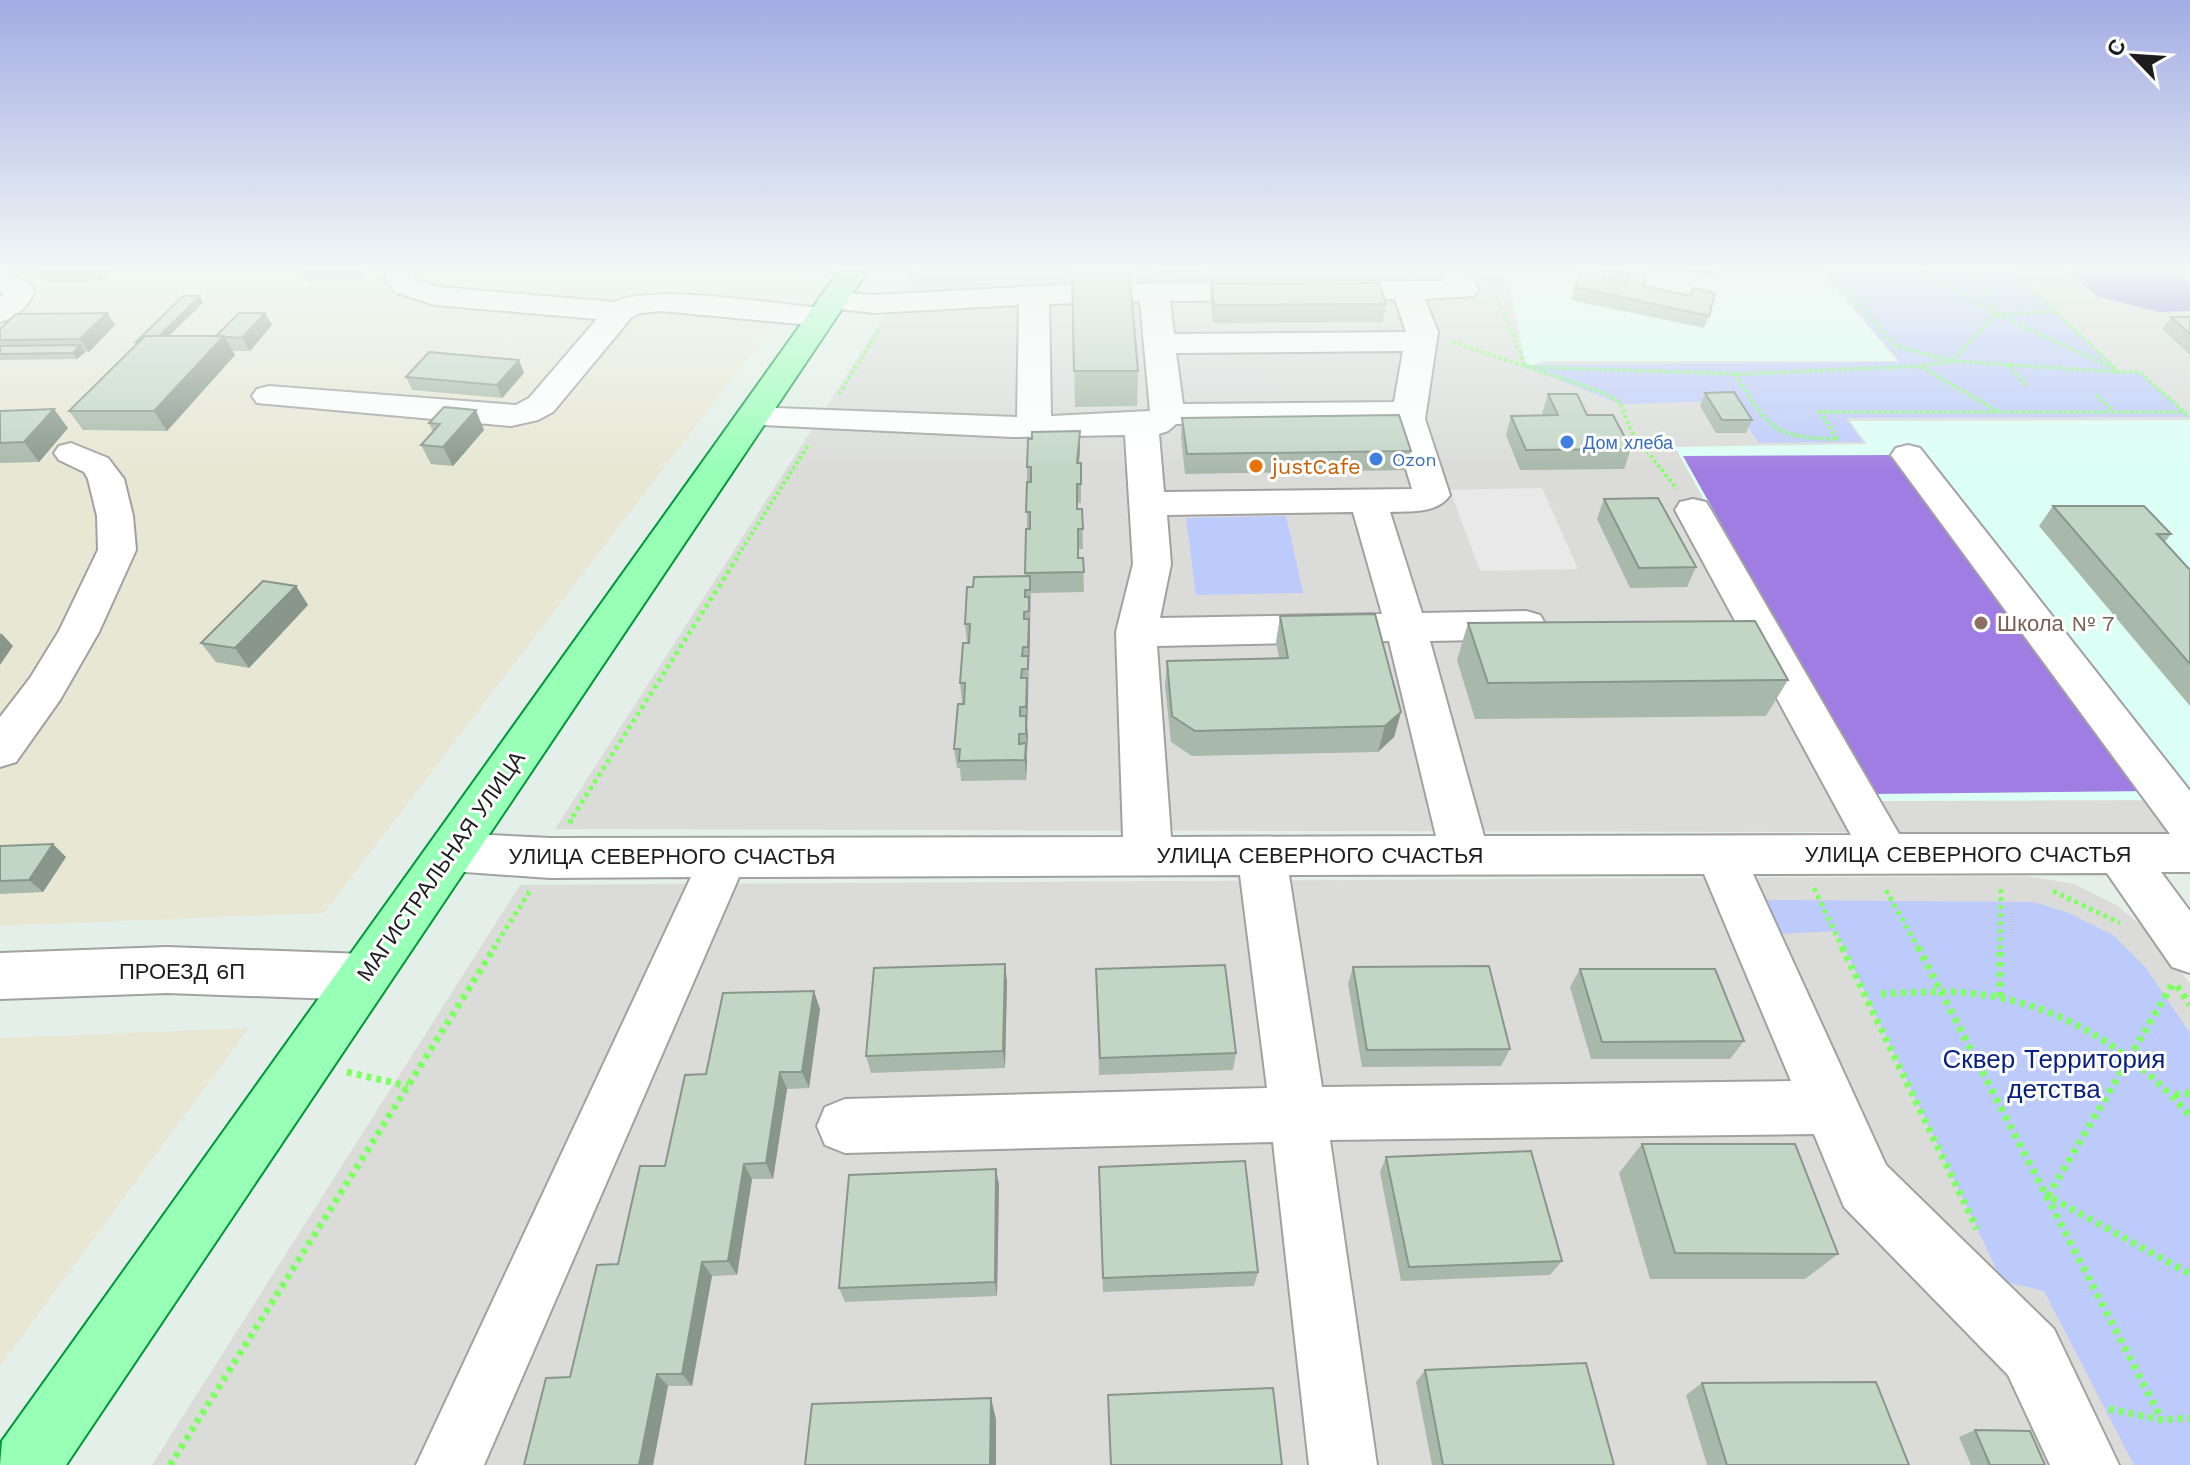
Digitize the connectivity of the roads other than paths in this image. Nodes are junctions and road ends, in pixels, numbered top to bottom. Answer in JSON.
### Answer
{"nodes":[{"id":1,"x":600,"y":335,"type":"edge"},
{"id":2,"x":808,"y":335,"type":"edge"},
{"id":3,"x":1034,"y":335,"type":"edge"},
{"id":4,"x":1156,"y":335,"type":"edge"},
{"id":5,"x":1419,"y":335,"type":"edge"},
{"id":6,"x":1422,"y":335,"type":"edge"},
{"id":7,"x":1160,"y":344,"type":"junction"},
{"id":8,"x":269,"y":396,"type":"dead end"},
{"id":9,"x":752,"y":417,"type":"junction"},
{"id":10,"x":1408,"y":419,"type":"junction"},
{"id":11,"x":1154,"y":420,"type":"junction"},
{"id":12,"x":1034,"y":427,"type":"junction"},
{"id":13,"x":71,"y":453,"type":"dead end"},
{"id":14,"x":1908,"y":455,"type":"dead end"},
{"id":15,"x":1368,"y":501,"type":"junction"},
{"id":16,"x":1146,"y":504,"type":"junction"},
{"id":17,"x":1693,"y":510,"type":"road end"},
{"id":18,"x":1708,"y":622,"type":"edge"},
{"id":19,"x":1756,"y":622,"type":"junction"},
{"id":20,"x":1565,"y":624,"type":"edge"},
{"id":21,"x":1406,"y":626,"type":"junction"},
{"id":22,"x":1136,"y":632,"type":"junction"},
{"id":23,"x":0,"y":750,"type":"edge"},
{"id":24,"x":2190,"y":825,"type":"edge"},
{"id":25,"x":451,"y":852,"type":"junction"},
{"id":26,"x":2120,"y":853,"type":"junction"},
{"id":27,"x":2190,"y":853,"type":"edge"},
{"id":28,"x":1465,"y":855,"type":"junction"},
{"id":29,"x":1720,"y":855,"type":"junction"},
{"id":30,"x":1148,"y":856,"type":"junction"},
{"id":31,"x":1262,"y":856,"type":"junction"},
{"id":32,"x":724,"y":857,"type":"junction"},
{"id":33,"x":1883,"y":868,"type":"junction"},
{"id":34,"x":2177,"y":968,"type":"edge"},
{"id":35,"x":0,"y":976,"type":"edge"},
{"id":36,"x":364,"y":977,"type":"junction"},
{"id":37,"x":1832,"y":1107,"type":"junction"},
{"id":38,"x":1298,"y":1114,"type":"junction"},
{"id":39,"x":845,"y":1126,"type":"dead end"},
{"id":40,"x":2098,"y":1442,"type":"edge"},
{"id":41,"x":26,"y":1465,"type":"edge"},
{"id":42,"x":450,"y":1465,"type":"edge"},
{"id":43,"x":1343,"y":1465,"type":"edge"}],
"edges":[{"from":1,"to":8,"type":"street"},
{"from":2,"to":9,"type":"main road","name":"МАГИСТРАЛЬНАЯ УЛИЦА"},
{"from":3,"to":12,"type":"street"},
{"from":4,"to":7,"type":"street"},
{"from":5,"to":7,"type":"street"},
{"from":6,"to":10,"type":"street"},
{"from":7,"to":11,"type":"street"},
{"from":9,"to":12,"type":"street"},
{"from":9,"to":25,"type":"main road","name":"МАГИСТРАЛЬНАЯ УЛИЦА"},
{"from":10,"to":11,"type":"street"},
{"from":10,"to":15,"type":"street"},
{"from":11,"to":12,"type":"street"},
{"from":11,"to":16,"type":"street"},
{"from":13,"to":23,"type":"street"},
{"from":14,"to":24,"type":"street"},
{"from":15,"to":16,"type":"street"},
{"from":15,"to":21,"type":"street"},
{"from":16,"to":22,"type":"street"},
{"from":17,"to":19,"type":"street"},
{"from":18,"to":19,"type":"street"},
{"from":19,"to":33,"type":"street"},
{"from":20,"to":21,"type":"street"},
{"from":21,"to":22,"type":"street"},
{"from":21,"to":28,"type":"street"},
{"from":22,"to":30,"type":"street"},
{"from":25,"to":32,"type":"street","name":"УЛИЦА СЕВЕРНОГО СЧАСТЬЯ"},
{"from":25,"to":36,"type":"main road","name":"МАГИСТРАЛЬНАЯ УЛИЦА"},
{"from":26,"to":27,"type":"street","name":"УЛИЦА СЕВЕРНОГО СЧАСТЬЯ"},
{"from":26,"to":33,"type":"street","name":"УЛИЦА СЕВЕРНОГО СЧАСТЬЯ"},
{"from":26,"to":34,"type":"street"},
{"from":28,"to":29,"type":"street","name":"УЛИЦА СЕВЕРНОГО СЧАСТЬЯ"},
{"from":28,"to":31,"type":"street","name":"УЛИЦА СЕВЕРНОГО СЧАСТЬЯ"},
{"from":29,"to":33,"type":"street","name":"УЛИЦА СЕВЕРНОГО СЧАСТЬЯ"},
{"from":29,"to":37,"type":"street"},
{"from":30,"to":31,"type":"street","name":"УЛИЦА СЕВЕРНОГО СЧАСТЬЯ"},
{"from":30,"to":32,"type":"street","name":"УЛИЦА СЕВЕРНОГО СЧАСТЬЯ"},
{"from":31,"to":38,"type":"street"},
{"from":32,"to":42,"type":"street"},
{"from":35,"to":36,"type":"street","name":"ПРОЕЗД 6П"},
{"from":36,"to":41,"type":"main road","name":"МАГИСТРАЛЬНАЯ УЛИЦА"},
{"from":37,"to":38,"type":"street"},
{"from":37,"to":40,"type":"street"},
{"from":38,"to":39,"type":"street"},
{"from":38,"to":43,"type":"street"}]}
